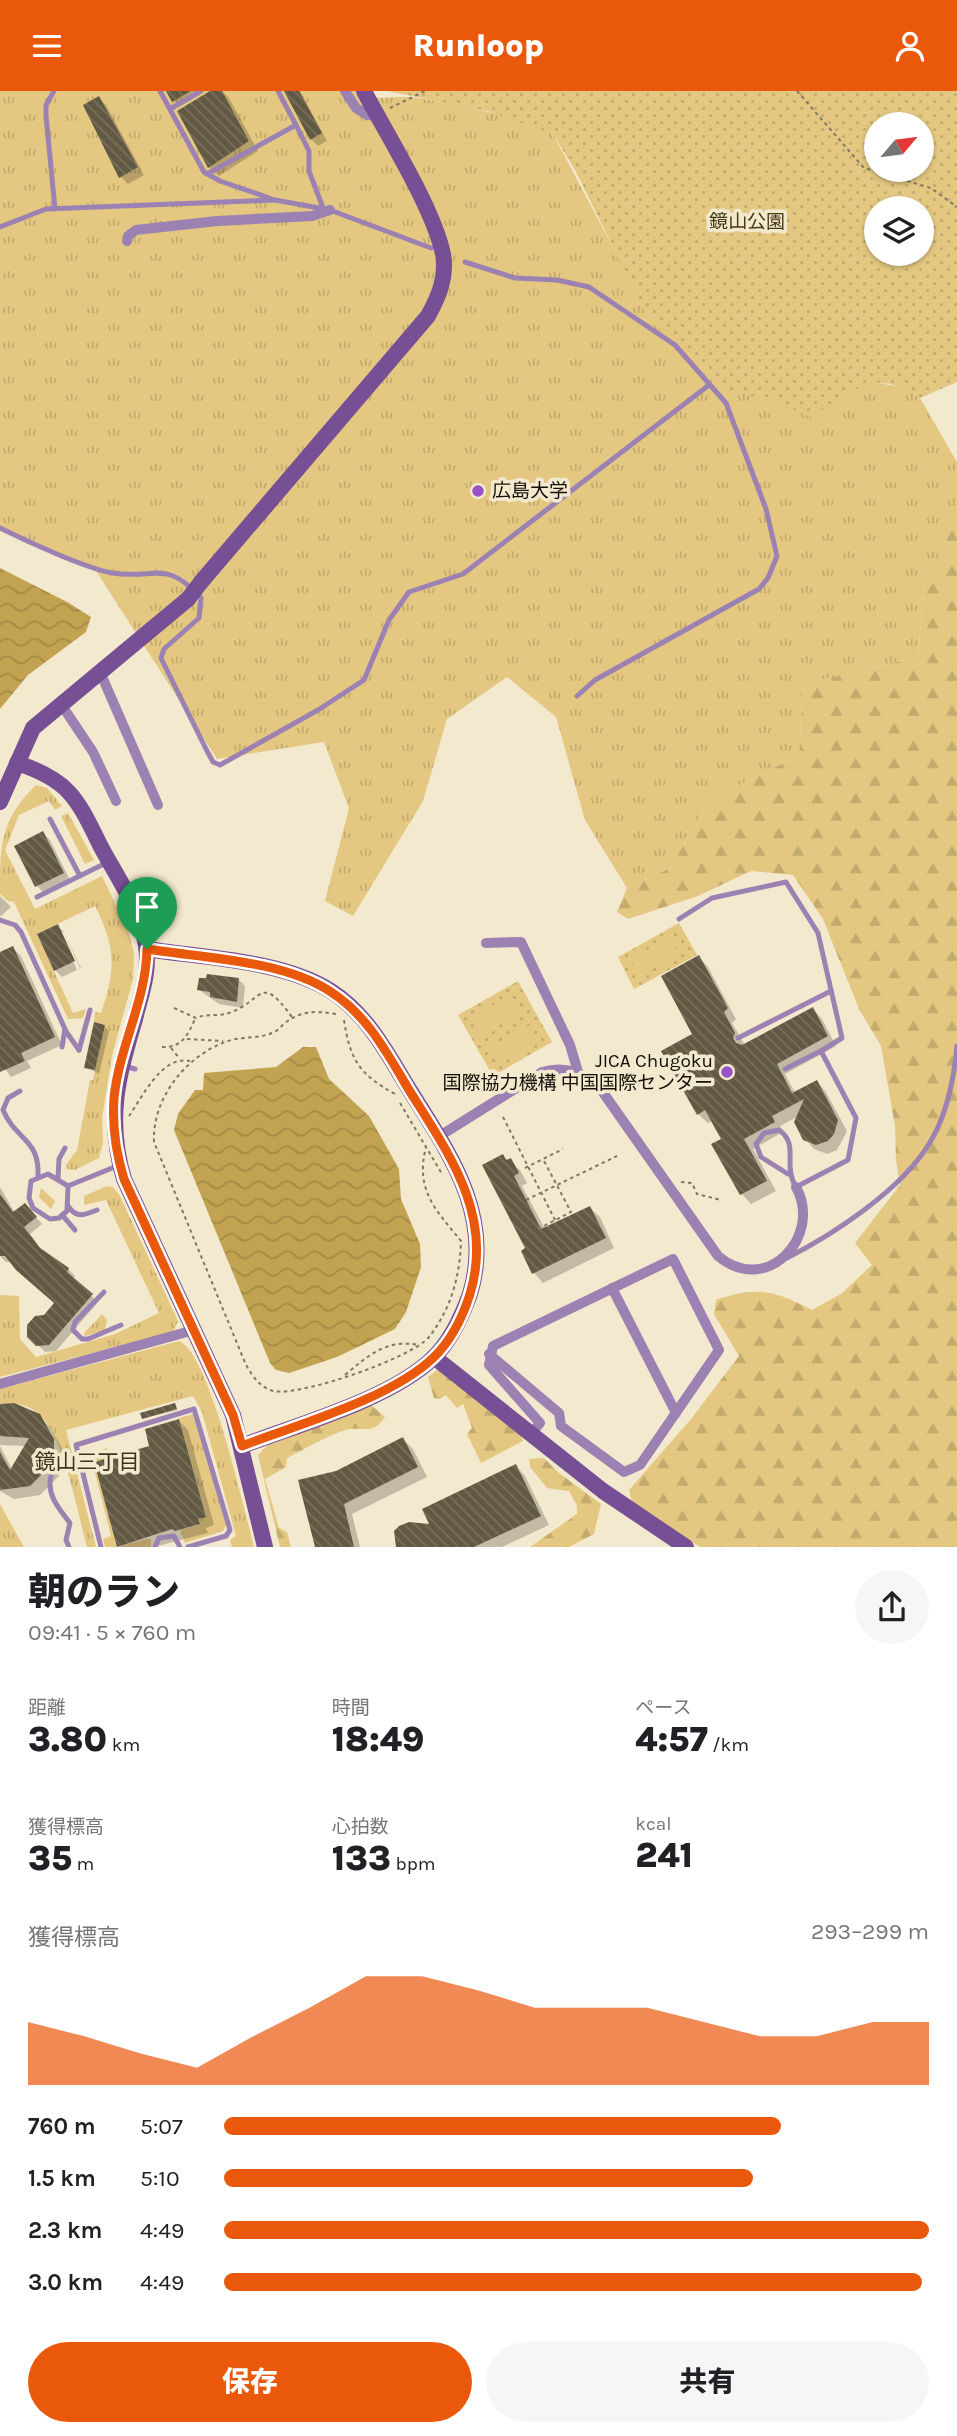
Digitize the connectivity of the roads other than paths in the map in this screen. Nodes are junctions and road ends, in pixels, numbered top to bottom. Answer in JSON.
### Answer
{"nodes":[{"id":1,"x":54,"y":91,"type":"edge"},
{"id":2,"x":160,"y":91,"type":"edge"},
{"id":3,"x":200,"y":91,"type":"edge"},
{"id":4,"x":278,"y":91,"type":"edge"},
{"id":5,"x":345,"y":91,"type":"edge"},
{"id":6,"x":364,"y":91,"type":"edge"},
{"id":7,"x":170,"y":109,"type":"junction"},
{"id":8,"x":376,"y":114,"type":"junction"},
{"id":9,"x":296,"y":125,"type":"junction"},
{"id":10,"x":207,"y":174,"type":"junction"},
{"id":11,"x":275,"y":199,"type":"junction"},
{"id":12,"x":55,"y":209,"type":"junction"},
{"id":13,"x":327,"y":209,"type":"junction"},
{"id":14,"x":0,"y":227,"type":"edge"},
{"id":15,"x":127,"y":241,"type":"dead end"},
{"id":16,"x":430,"y":248,"type":"dead end"},
{"id":17,"x":465,"y":263,"type":"dead end"},
{"id":18,"x":709,"y":385,"type":"junction"},
{"id":19,"x":0,"y":528,"type":"edge"},
{"id":20,"x":100,"y":672,"type":"junction"},
{"id":21,"x":577,"y":696,"type":"dead end"},
{"id":22,"x":61,"y":704,"type":"junction"},
{"id":23,"x":17,"y":763,"type":"junction"},
{"id":24,"x":116,"y":801,"type":"dead end"},
{"id":25,"x":0,"y":802,"type":"edge"},
{"id":26,"x":158,"y":805,"type":"dead end"},
{"id":27,"x":50,"y":819,"type":"dead end"},
{"id":28,"x":109,"y":862,"type":"junction"},
{"id":29,"x":80,"y":876,"type":"junction"},
{"id":30,"x":37,"y":897,"type":"dead end"},
{"id":31,"x":679,"y":919,"type":"dead end"},
{"id":32,"x":0,"y":920,"type":"edge"},
{"id":33,"x":486,"y":943,"type":"dead end"},
{"id":34,"x":147,"y":949,"type":"junction"},
{"id":35,"x":831,"y":991,"type":"junction"},
{"id":36,"x":89,"y":1010,"type":"dead end"},
{"id":37,"x":65,"y":1029,"type":"junction"},
{"id":38,"x":738,"y":1038,"type":"dead end"},
{"id":39,"x":957,"y":1046,"type":"edge"},
{"id":40,"x":62,"y":1047,"type":"dead end"},
{"id":41,"x":821,"y":1051,"type":"junction"},
{"id":42,"x":785,"y":1069,"type":"dead end"},
{"id":43,"x":578,"y":1072,"type":"junction"},
{"id":44,"x":20,"y":1091,"type":"dead end"},
{"id":45,"x":34,"y":1139,"type":"dead end"},
{"id":46,"x":432,"y":1142,"type":"junction"},
{"id":47,"x":35,"y":1148,"type":"junction"},
{"id":48,"x":65,"y":1148,"type":"dead end"},
{"id":49,"x":120,"y":1165,"type":"junction"},
{"id":50,"x":788,"y":1174,"type":"junction"},
{"id":51,"x":37,"y":1177,"type":"junction"},
{"id":52,"x":58,"y":1178,"type":"junction"},
{"id":53,"x":68,"y":1185,"type":"junction"},
{"id":54,"x":796,"y":1187,"type":"junction"},
{"id":55,"x":68,"y":1206,"type":"junction"},
{"id":56,"x":97,"y":1210,"type":"dead end"},
{"id":57,"x":62,"y":1215,"type":"junction"},
{"id":58,"x":75,"y":1230,"type":"dead end"},
{"id":59,"x":781,"y":1261,"type":"junction"},
{"id":60,"x":612,"y":1288,"type":"junction"},
{"id":61,"x":104,"y":1292,"type":"dead end"},
{"id":62,"x":121,"y":1325,"type":"dead end"},
{"id":63,"x":194,"y":1330,"type":"junction"},
{"id":64,"x":489,"y":1354,"type":"junction"},
{"id":65,"x":434,"y":1357,"type":"junction"},
{"id":66,"x":0,"y":1384,"type":"edge"},
{"id":67,"x":676,"y":1413,"type":"junction"},
{"id":68,"x":530,"y":1435,"type":"junction"},
{"id":69,"x":242,"y":1446,"type":"junction"},
{"id":70,"x":51,"y":1476,"type":"dead end"},
{"id":71,"x":69,"y":1547,"type":"edge"},
{"id":72,"x":101,"y":1547,"type":"edge"},
{"id":73,"x":155,"y":1547,"type":"edge"},
{"id":74,"x":180,"y":1547,"type":"edge"},
{"id":75,"x":188,"y":1547,"type":"edge"},
{"id":76,"x":265,"y":1547,"type":"edge"},
{"id":77,"x":686,"y":1547,"type":"edge"}],
"edges":[{"from":1,"to":12,"type":"lane"},
{"from":2,"to":7,"type":"lane"},
{"from":3,"to":7,"type":"lane"},
{"from":4,"to":9,"type":"lane"},
{"from":5,"to":8,"type":"street"},
{"from":6,"to":8,"type":"street"},
{"from":7,"to":10,"type":"lane"},
{"from":8,"to":20,"type":"street","bridge":true},
{"from":9,"to":10,"type":"lane"},
{"from":9,"to":13,"type":"lane"},
{"from":10,"to":11,"type":"lane"},
{"from":11,"to":12,"type":"lane"},
{"from":11,"to":13,"type":"lane"},
{"from":12,"to":14,"type":"lane"},
{"from":13,"to":15,"type":"street"},
{"from":13,"to":16,"type":"lane"},
{"from":17,"to":18,"type":"lane"},
{"from":18,"to":19,"type":"lane"},
{"from":18,"to":21,"type":"lane"},
{"from":20,"to":22,"type":"street"},
{"from":20,"to":26,"type":"street"},
{"from":22,"to":23,"type":"street"},
{"from":22,"to":24,"type":"street"},
{"from":23,"to":25,"type":"street"},
{"from":23,"to":28,"type":"street"},
{"from":27,"to":29,"type":"lane"},
{"from":28,"to":29,"type":"lane"},
{"from":28,"to":34,"type":"street"},
{"from":29,"to":30,"type":"lane"},
{"from":31,"to":35,"type":"lane"},
{"from":32,"to":37,"type":"lane"},
{"from":33,"to":43,"type":"street"},
{"from":34,"to":46,"type":"street"},
{"from":34,"to":49,"type":"street"},
{"from":35,"to":38,"type":"lane"},
{"from":35,"to":41,"type":"lane"},
{"from":36,"to":37,"type":"lane"},
{"from":37,"to":40,"type":"lane"},
{"from":39,"to":59,"type":"lane"},
{"from":41,"to":42,"type":"lane"},
{"from":41,"to":54,"type":"lane"},
{"from":43,"to":46,"type":"street"},
{"from":43,"to":59,"type":"street"},
{"from":44,"to":47,"type":"lane"},
{"from":45,"to":47,"type":"lane"},
{"from":46,"to":65,"type":"street"},
{"from":47,"to":51,"type":"lane"},
{"from":48,"to":52,"type":"lane"},
{"from":49,"to":53,"type":"lane"},
{"from":49,"to":63,"type":"street"},
{"from":50,"to":50,"type":"lane"},
{"from":50,"to":54,"type":"lane"},
{"from":51,"to":52,"type":"lane"},
{"from":51,"to":57,"type":"lane"},
{"from":52,"to":53,"type":"lane"},
{"from":53,"to":55,"type":"lane"},
{"from":54,"to":59,"type":"street"},
{"from":55,"to":56,"type":"lane"},
{"from":55,"to":57,"type":"lane"},
{"from":57,"to":58,"type":"lane"},
{"from":60,"to":64,"type":"street"},
{"from":60,"to":67,"type":"street"},
{"from":60,"to":67,"type":"street"},
{"from":61,"to":62,"type":"lane"},
{"from":63,"to":66,"type":"street"},
{"from":63,"to":69,"type":"street"},
{"from":64,"to":67,"type":"street"},
{"from":64,"to":68,"type":"street"},
{"from":65,"to":68,"type":"street"},
{"from":65,"to":69,"type":"street"},
{"from":68,"to":77,"type":"street"},
{"from":69,"to":76,"type":"street"},
{"from":70,"to":71,"type":"lane"},
{"from":72,"to":75,"type":"lane"},
{"from":73,"to":74,"type":"lane"}]}
